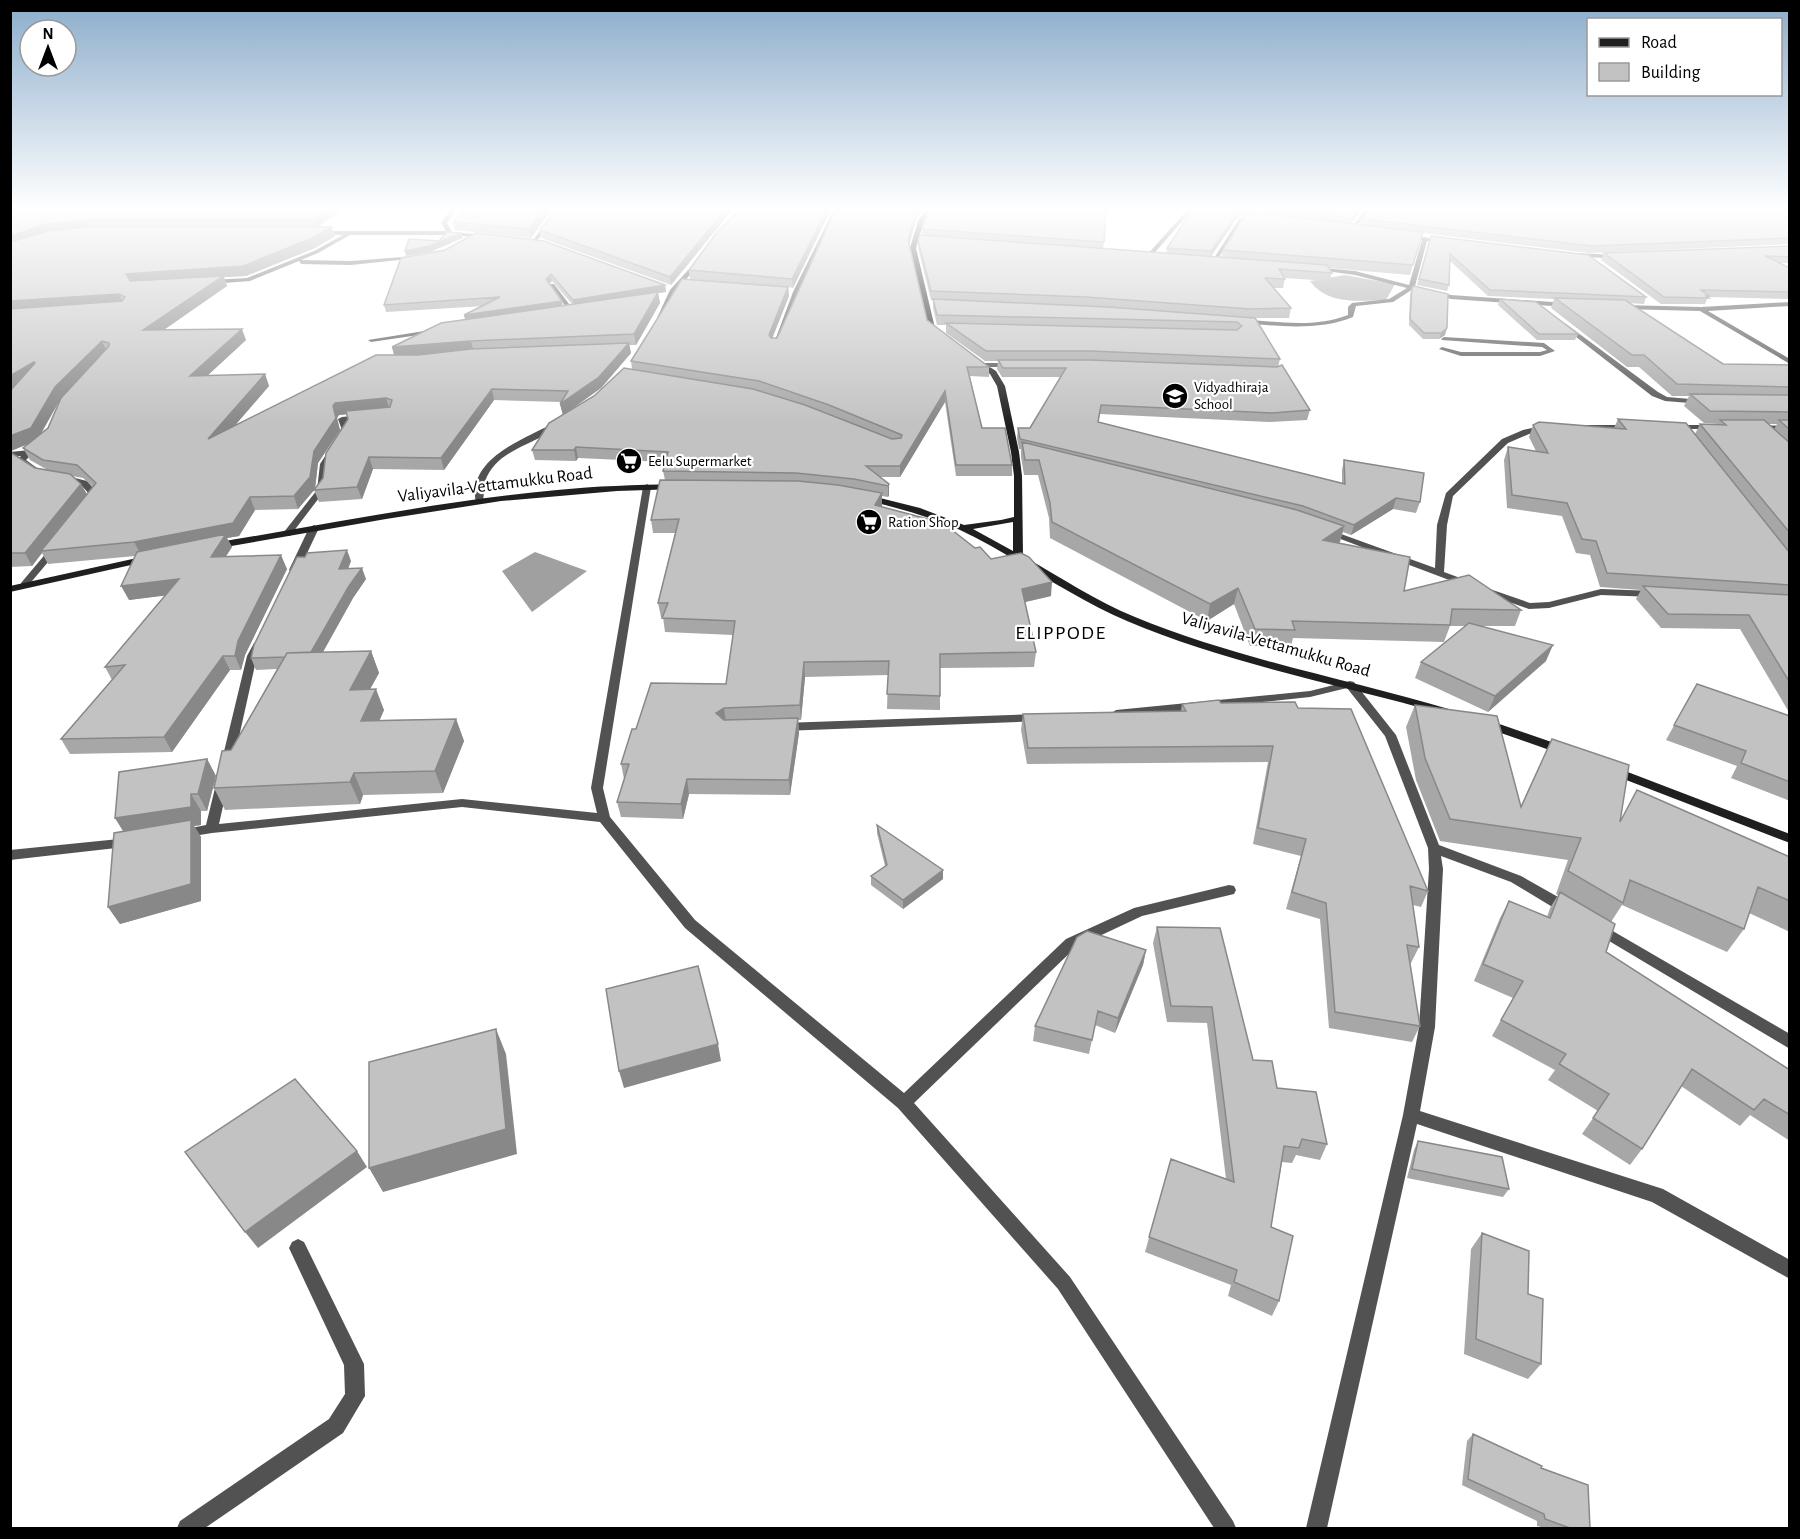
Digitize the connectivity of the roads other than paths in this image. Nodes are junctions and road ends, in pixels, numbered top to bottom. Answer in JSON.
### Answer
{"nodes":[{"id":1,"x":231,"y":281,"type":"edge"},
{"id":2,"x":802,"y":281,"type":"edge"},
{"id":3,"x":921,"y":281,"type":"edge"},
{"id":4,"x":1384,"y":281,"type":"edge"},
{"id":5,"x":1413,"y":281,"type":"edge"},
{"id":6,"x":207,"y":282,"type":"edge"},
{"id":7,"x":682,"y":283,"type":"joint"},
{"id":8,"x":692,"y":284,"type":"edge"},
{"id":9,"x":552,"y":285,"type":"edge"},
{"id":10,"x":1411,"y":288,"type":"junction"},
{"id":11,"x":786,"y":291,"type":"edge"},
{"id":12,"x":670,"y":292,"type":"junction"},
{"id":13,"x":796,"y":292,"type":"junction"},
{"id":14,"x":659,"y":299,"type":"edge"},
{"id":15,"x":1651,"y":302,"type":"dead end"},
{"id":16,"x":926,"y":304,"type":"junction"},
{"id":17,"x":938,"y":304,"type":"edge"},
{"id":18,"x":1537,"y":304,"type":"junction"},
{"id":19,"x":1790,"y":304,"type":"edge"},
{"id":20,"x":1580,"y":306,"type":"edge"},
{"id":21,"x":1613,"y":307,"type":"edge"},
{"id":22,"x":1660,"y":309,"type":"junction"},
{"id":23,"x":1701,"y":309,"type":"junction"},
{"id":24,"x":584,"y":310,"type":"edge"},
{"id":25,"x":1546,"y":311,"type":"edge"},
{"id":26,"x":572,"y":312,"type":"junction"},
{"id":27,"x":561,"y":314,"type":"edge"},
{"id":28,"x":1555,"y":318,"type":"edge"},
{"id":29,"x":1236,"y":321,"type":"edge"},
{"id":30,"x":654,"y":325,"type":"edge"},
{"id":31,"x":449,"y":329,"type":"edge"},
{"id":32,"x":932,"y":329,"type":"junction"},
{"id":33,"x":944,"y":329,"type":"edge"},
{"id":34,"x":1444,"y":339,"type":"edge"},
{"id":35,"x":371,"y":340,"type":"dead end"},
{"id":36,"x":950,"y":344,"type":"edge"},
{"id":37,"x":775,"y":345,"type":"edge"},
{"id":38,"x":1442,"y":349,"type":"dead end"},
{"id":39,"x":971,"y":357,"type":"edge"},
{"id":40,"x":1790,"y":362,"type":"edge"},
{"id":41,"x":982,"y":365,"type":"junction"},
{"id":42,"x":1017,"y":365,"type":"edge"},
{"id":43,"x":1706,"y":402,"type":"edge"},
{"id":44,"x":371,"y":416,"type":"edge"},
{"id":45,"x":562,"y":422,"type":"edge"},
{"id":46,"x":1551,"y":427,"type":"edge"},
{"id":47,"x":1580,"y":427,"type":"edge"},
{"id":48,"x":1636,"y":427,"type":"edge"},
{"id":49,"x":1659,"y":427,"type":"edge"},
{"id":50,"x":1681,"y":427,"type":"junction"},
{"id":51,"x":1726,"y":427,"type":"edge"},
{"id":52,"x":1748,"y":427,"type":"edge"},
{"id":53,"x":1759,"y":427,"type":"junction"},
{"id":54,"x":1790,"y":428,"type":"edge"},
{"id":55,"x":1766,"y":435,"type":"edge"},
{"id":56,"x":1689,"y":436,"type":"edge"},
{"id":57,"x":1015,"y":452,"type":"junction"},
{"id":58,"x":10,"y":455,"type":"edge"},
{"id":59,"x":1026,"y":455,"type":"edge"},
{"id":60,"x":40,"y":473,"type":"edge"},
{"id":61,"x":50,"y":477,"type":"edge"},
{"id":62,"x":647,"y":487,"type":"junction"},
{"id":63,"x":682,"y":487,"type":"edge"},
{"id":64,"x":854,"y":495,"type":"edge"},
{"id":65,"x":479,"y":501,"type":"junction"},
{"id":66,"x":87,"y":510,"type":"edge"},
{"id":67,"x":1019,"y":518,"type":"junction"},
{"id":68,"x":314,"y":528,"type":"junction"},
{"id":69,"x":963,"y":528,"type":"junction"},
{"id":70,"x":1319,"y":529,"type":"edge"},
{"id":71,"x":287,"y":534,"type":"junction"},
{"id":72,"x":66,"y":535,"type":"edge"},
{"id":73,"x":201,"y":548,"type":"edge"},
{"id":74,"x":157,"y":557,"type":"edge"},
{"id":75,"x":1018,"y":558,"type":"junction"},
{"id":76,"x":1439,"y":573,"type":"junction"},
{"id":77,"x":288,"y":581,"type":"edge"},
{"id":78,"x":24,"y":585,"type":"junction"},
{"id":79,"x":10,"y":589,"type":"edge"},
{"id":80,"x":1667,"y":595,"type":"edge"},
{"id":81,"x":262,"y":635,"type":"edge"},
{"id":82,"x":1350,"y":684,"type":"junction"},
{"id":83,"x":1102,"y":715,"type":"edge"},
{"id":84,"x":1056,"y":717,"type":"edge"},
{"id":85,"x":773,"y":728,"type":"edge"},
{"id":86,"x":1570,"y":753,"type":"edge"},
{"id":87,"x":1603,"y":766,"type":"edge"},
{"id":88,"x":604,"y":818,"type":"junction"},
{"id":89,"x":212,"y":829,"type":"junction"},
{"id":90,"x":166,"y":837,"type":"edge"},
{"id":91,"x":1790,"y":839,"type":"edge"},
{"id":92,"x":143,"y":842,"type":"edge"},
{"id":93,"x":1434,"y":848,"type":"junction"},
{"id":94,"x":10,"y":855,"type":"edge"},
{"id":95,"x":1229,"y":890,"type":"dead end"},
{"id":96,"x":1790,"y":1043,"type":"edge"},
{"id":97,"x":904,"y":1103,"type":"junction"},
{"id":98,"x":1411,"y":1115,"type":"junction"},
{"id":99,"x":298,"y":1248,"type":"dead end"},
{"id":100,"x":1790,"y":1270,"type":"edge"},
{"id":101,"x":187,"y":1528,"type":"edge"},
{"id":102,"x":1226,"y":1528,"type":"edge"},
{"id":103,"x":1316,"y":1528,"type":"edge"}],
"edges":[{"from":1,"to":6,"type":"street"},
{"from":2,"to":13,"type":"street"},
{"from":3,"to":16,"type":"street"},
{"from":4,"to":10,"type":"street"},
{"from":5,"to":10,"type":"street"},
{"from":7,"to":8,"type":"street"},
{"from":7,"to":12,"type":"street"},
{"from":9,"to":26,"type":"street"},
{"from":10,"to":18,"type":"street"},
{"from":10,"to":29,"type":"street"},
{"from":11,"to":13,"type":"street"},
{"from":12,"to":14,"type":"street"},
{"from":12,"to":30,"type":"street"},
{"from":13,"to":37,"type":"street"},
{"from":15,"to":22,"type":"street"},
{"from":16,"to":17,"type":"street"},
{"from":16,"to":32,"type":"street"},
{"from":18,"to":20,"type":"street"},
{"from":18,"to":25,"type":"street"},
{"from":19,"to":23,"type":"street"},
{"from":21,"to":22,"type":"street"},
{"from":22,"to":23,"type":"street"},
{"from":23,"to":40,"type":"street"},
{"from":24,"to":26,"type":"street"},
{"from":26,"to":27,"type":"street"},
{"from":28,"to":43,"type":"street"},
{"from":31,"to":35,"type":"street"},
{"from":32,"to":33,"type":"street"},
{"from":32,"to":36,"type":"street"},
{"from":34,"to":38,"type":"street"},
{"from":39,"to":41,"type":"street"},
{"from":41,"to":42,"type":"street"},
{"from":41,"to":57,"type":"street"},
{"from":44,"to":71,"type":"street"},
{"from":45,"to":65,"type":"street"},
{"from":46,"to":76,"type":"street"},
{"from":47,"to":48,"type":"street"},
{"from":49,"to":50,"type":"street"},
{"from":50,"to":51,"type":"street"},
{"from":50,"to":56,"type":"street"},
{"from":52,"to":53,"type":"street"},
{"from":53,"to":54,"type":"street"},
{"from":53,"to":55,"type":"street"},
{"from":57,"to":59,"type":"street"},
{"from":57,"to":67,"type":"street"},
{"from":58,"to":60,"type":"street"},
{"from":61,"to":66,"type":"street"},
{"from":62,"to":63,"type":"street","name":"Valiyavila-Vettamukku Road"},
{"from":62,"to":65,"type":"street","name":"Valiyavila-Vettamukku Road"},
{"from":62,"to":88,"type":"street"},
{"from":64,"to":69,"type":"street","name":"Valiyavila-Vettamukku Road"},
{"from":65,"to":68,"type":"street","name":"Valiyavila-Vettamukku Road"},
{"from":67,"to":69,"type":"street"},
{"from":67,"to":75,"type":"street"},
{"from":68,"to":71,"type":"street","name":"Valiyavila-Vettamukku Road"},
{"from":68,"to":77,"type":"street"},
{"from":69,"to":75,"type":"street","name":"Valiyavila-Vettamukku Road"},
{"from":70,"to":76,"type":"street"},
{"from":71,"to":73,"type":"street","name":"Valiyavila-Vettamukku Road"},
{"from":72,"to":78,"type":"street"},
{"from":74,"to":78,"type":"street"},
{"from":75,"to":82,"type":"street","name":"Valiyavila-Vettamukku Road"},
{"from":76,"to":80,"type":"street"},
{"from":78,"to":79,"type":"street"},
{"from":81,"to":89,"type":"street"},
{"from":82,"to":83,"type":"street"},
{"from":82,"to":86,"type":"street","name":"Valiyavila-Vettamukku Road"},
{"from":82,"to":93,"type":"street"},
{"from":84,"to":85,"type":"street"},
{"from":87,"to":91,"type":"street"},
{"from":88,"to":89,"type":"street"},
{"from":88,"to":97,"type":"street"},
{"from":89,"to":90,"type":"street"},
{"from":92,"to":94,"type":"street"},
{"from":93,"to":96,"type":"street"},
{"from":93,"to":98,"type":"street"},
{"from":95,"to":97,"type":"street"},
{"from":97,"to":102,"type":"street"},
{"from":98,"to":100,"type":"street"},
{"from":98,"to":103,"type":"street"},
{"from":99,"to":101,"type":"street"}]}
